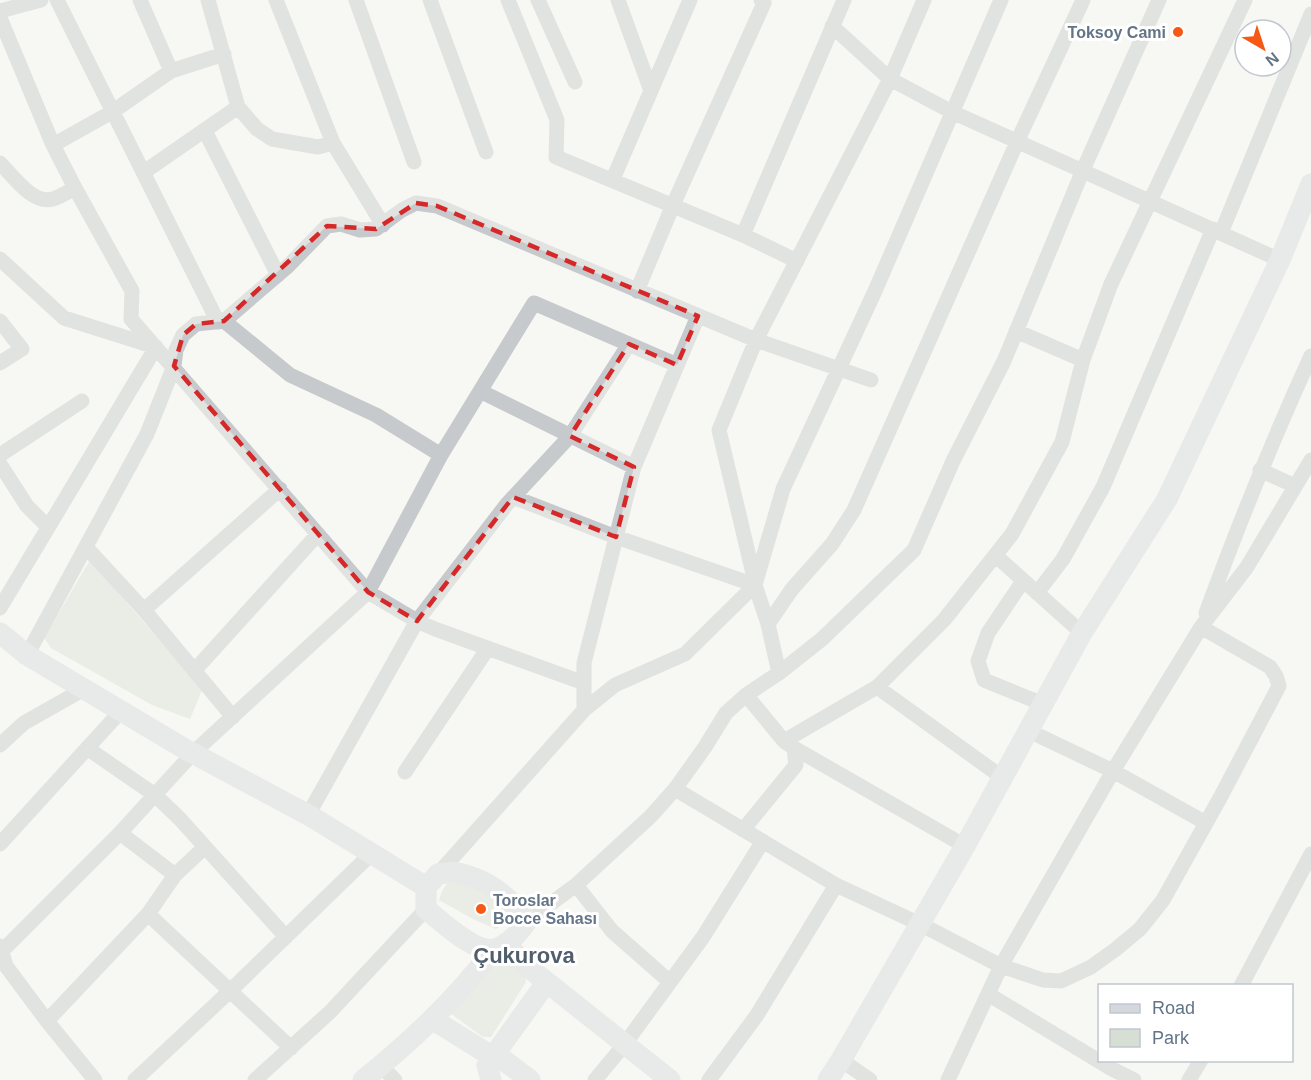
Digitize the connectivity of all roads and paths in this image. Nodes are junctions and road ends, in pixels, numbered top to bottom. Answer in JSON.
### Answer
{"nodes":[{"id":1,"x":41,"y":0,"type":"edge"},
{"id":2,"x":57,"y":0,"type":"edge"},
{"id":3,"x":140,"y":0,"type":"edge"},
{"id":4,"x":208,"y":0,"type":"edge"},
{"id":5,"x":276,"y":0,"type":"edge"},
{"id":6,"x":356,"y":0,"type":"edge"},
{"id":7,"x":430,"y":0,"type":"edge"},
{"id":8,"x":508,"y":0,"type":"edge"},
{"id":9,"x":538,"y":0,"type":"edge"},
{"id":10,"x":618,"y":0,"type":"edge"},
{"id":11,"x":690,"y":0,"type":"edge"},
{"id":12,"x":761,"y":0,"type":"edge"},
{"id":13,"x":844,"y":0,"type":"edge"},
{"id":14,"x":924,"y":0,"type":"edge"},
{"id":15,"x":1000,"y":0,"type":"edge"},
{"id":16,"x":1083,"y":0,"type":"edge"},
{"id":17,"x":1159,"y":0,"type":"edge"},
{"id":18,"x":1245,"y":0,"type":"edge"},
{"id":19,"x":0,"y":11,"type":"edge"},
{"id":20,"x":1311,"y":14,"type":"edge"},
{"id":21,"x":0,"y":18,"type":"edge"},
{"id":22,"x":832,"y":26,"type":"junction"},
{"id":23,"x":224,"y":54,"type":"junction"},
{"id":24,"x":171,"y":71,"type":"junction"},
{"id":25,"x":890,"y":79,"type":"junction"},
{"id":26,"x":575,"y":82,"type":"dead end"},
{"id":27,"x":651,"y":92,"type":"junction"},
{"id":28,"x":238,"y":107,"type":"junction"},
{"id":29,"x":112,"y":112,"type":"junction"},
{"id":30,"x":951,"y":112,"type":"junction"},
{"id":31,"x":205,"y":131,"type":"junction"},
{"id":32,"x":1017,"y":142,"type":"junction"},
{"id":33,"x":333,"y":143,"type":"junction"},
{"id":34,"x":53,"y":145,"type":"junction"},
{"id":35,"x":486,"y":152,"type":"dead end"},
{"id":36,"x":414,"y":162,"type":"dead end"},
{"id":37,"x":0,"y":164,"type":"edge"},
{"id":38,"x":1083,"y":170,"type":"junction"},
{"id":39,"x":144,"y":172,"type":"junction"},
{"id":40,"x":613,"y":179,"type":"junction"},
{"id":41,"x":1311,"y":184,"type":"edge"},
{"id":42,"x":75,"y":188,"type":"junction"},
{"id":43,"x":1149,"y":200,"type":"junction"},
{"id":44,"x":673,"y":204,"type":"junction"},
{"id":45,"x":383,"y":225,"type":"junction"},
{"id":46,"x":1217,"y":231,"type":"junction"},
{"id":47,"x":743,"y":234,"type":"junction"},
{"id":48,"x":0,"y":259,"type":"edge"},
{"id":49,"x":1280,"y":260,"type":"junction"},
{"id":50,"x":797,"y":261,"type":"junction"},
{"id":51,"x":278,"y":275,"type":"junction"},
{"id":52,"x":637,"y":291,"type":"junction"},
{"id":53,"x":698,"y":316,"type":"junction"},
{"id":54,"x":0,"y":321,"type":"edge"},
{"id":55,"x":221,"y":322,"type":"junction"},
{"id":56,"x":1016,"y":331,"type":"junction"},
{"id":57,"x":756,"y":340,"type":"junction"},
{"id":58,"x":629,"y":344,"type":"junction"},
{"id":59,"x":156,"y":347,"type":"junction"},
{"id":60,"x":1311,"y":356,"type":"edge"},
{"id":61,"x":1083,"y":360,"type":"junction"},
{"id":62,"x":0,"y":363,"type":"edge"},
{"id":63,"x":677,"y":365,"type":"junction"},
{"id":64,"x":174,"y":366,"type":"junction"},
{"id":65,"x":839,"y":369,"type":"junction"},
{"id":66,"x":872,"y":380,"type":"dead end"},
{"id":67,"x":480,"y":391,"type":"junction"},
{"id":68,"x":82,"y":401,"type":"dead end"},
{"id":69,"x":570,"y":436,"type":"junction"},
{"id":70,"x":0,"y":455,"type":"edge"},
{"id":71,"x":441,"y":455,"type":"junction"},
{"id":72,"x":1311,"y":460,"type":"edge"},
{"id":73,"x":0,"y":464,"type":"edge"},
{"id":74,"x":633,"y":467,"type":"junction"},
{"id":75,"x":1260,"y":470,"type":"junction"},
{"id":76,"x":1295,"y":486,"type":"junction"},
{"id":77,"x":280,"y":489,"type":"junction"},
{"id":78,"x":513,"y":497,"type":"junction"},
{"id":79,"x":48,"y":526,"type":"junction"},
{"id":80,"x":318,"y":534,"type":"junction"},
{"id":81,"x":616,"y":537,"type":"junction"},
{"id":82,"x":86,"y":547,"type":"junction"},
{"id":83,"x":995,"y":555,"type":"junction"},
{"id":84,"x":1023,"y":581,"type":"junction"},
{"id":85,"x":756,"y":585,"type":"junction"},
{"id":86,"x":368,"y":592,"type":"junction"},
{"id":87,"x":1037,"y":593,"type":"junction"},
{"id":88,"x":0,"y":608,"type":"edge"},
{"id":89,"x":144,"y":610,"type":"junction"},
{"id":90,"x":417,"y":621,"type":"junction"},
{"id":91,"x":768,"y":624,"type":"junction"},
{"id":92,"x":1201,"y":627,"type":"junction"},
{"id":93,"x":0,"y":633,"type":"edge"},
{"id":94,"x":1082,"y":633,"type":"junction"},
{"id":95,"x":488,"y":648,"type":"junction"},
{"id":96,"x":27,"y":655,"type":"junction"},
{"id":97,"x":194,"y":670,"type":"junction"},
{"id":98,"x":779,"y":673,"type":"junction"},
{"id":99,"x":584,"y":683,"type":"junction"},
{"id":100,"x":877,"y":687,"type":"junction"},
{"id":101,"x":84,"y":689,"type":"junction"},
{"id":102,"x":746,"y":695,"type":"junction"},
{"id":103,"x":1043,"y":704,"type":"junction"},
{"id":104,"x":584,"y":710,"type":"junction"},
{"id":105,"x":121,"y":711,"type":"junction"},
{"id":106,"x":233,"y":717,"type":"junction"},
{"id":107,"x":1029,"y":731,"type":"junction"},
{"id":108,"x":0,"y":745,"type":"edge"},
{"id":109,"x":789,"y":745,"type":"junction"},
{"id":110,"x":87,"y":748,"type":"junction"},
{"id":111,"x":193,"y":753,"type":"junction"},
{"id":112,"x":1113,"y":771,"type":"junction"},
{"id":113,"x":405,"y":772,"type":"dead end"},
{"id":114,"x":1003,"y":778,"type":"junction"},
{"id":115,"x":675,"y":789,"type":"junction"},
{"id":116,"x":155,"y":795,"type":"junction"},
{"id":117,"x":308,"y":815,"type":"junction"},
{"id":118,"x":1206,"y":823,"type":"junction"},
{"id":119,"x":743,"y":830,"type":"junction"},
{"id":120,"x":120,"y":833,"type":"junction"},
{"id":121,"x":763,"y":841,"type":"junction"},
{"id":122,"x":0,"y":844,"type":"edge"},
{"id":123,"x":965,"y":846,"type":"junction"},
{"id":124,"x":205,"y":847,"type":"junction"},
{"id":125,"x":371,"y":854,"type":"junction"},
{"id":126,"x":1311,"y":856,"type":"edge"},
{"id":127,"x":175,"y":875,"type":"junction"},
{"id":128,"x":432,"y":880,"type":"junction"},
{"id":129,"x":576,"y":885,"type":"junction"},
{"id":130,"x":836,"y":885,"type":"junction"},
{"id":131,"x":426,"y":909,"type":"junction"},
{"id":132,"x":148,"y":914,"type":"junction"},
{"id":133,"x":527,"y":921,"type":"junction"},
{"id":134,"x":920,"y":924,"type":"junction"},
{"id":135,"x":286,"y":937,"type":"junction"},
{"id":136,"x":500,"y":946,"type":"junction"},
{"id":137,"x":1,"y":950,"type":"edge"},
{"id":138,"x":1001,"y":966,"type":"junction"},
{"id":139,"x":670,"y":982,"type":"junction"},
{"id":140,"x":546,"y":983,"type":"junction"},
{"id":141,"x":1242,"y":984,"type":"edge"},
{"id":142,"x":231,"y":990,"type":"junction"},
{"id":143,"x":988,"y":994,"type":"junction"},
{"id":144,"x":432,"y":1019,"type":"junction"},
{"id":145,"x":47,"y":1021,"type":"junction"},
{"id":146,"x":624,"y":1045,"type":"junction"},
{"id":147,"x":291,"y":1048,"type":"junction"},
{"id":148,"x":493,"y":1057,"type":"junction"},
{"id":149,"x":841,"y":1060,"type":"junction"},
{"id":150,"x":1200,"y":1062,"type":"edge"},
{"id":151,"x":388,"y":1073,"type":"edge"},
{"id":152,"x":1113,"y":1074,"type":"edge"},
{"id":153,"x":95,"y":1080,"type":"edge"},
{"id":154,"x":135,"y":1080,"type":"edge"},
{"id":155,"x":255,"y":1080,"type":"edge"},
{"id":156,"x":363,"y":1080,"type":"edge"},
{"id":157,"x":492,"y":1080,"type":"edge"},
{"id":158,"x":530,"y":1080,"type":"edge"},
{"id":159,"x":595,"y":1080,"type":"edge"},
{"id":160,"x":670,"y":1080,"type":"edge"},
{"id":161,"x":709,"y":1080,"type":"edge"},
{"id":162,"x":828,"y":1080,"type":"edge"},
{"id":163,"x":870,"y":1080,"type":"edge"},
{"id":164,"x":948,"y":1080,"type":"edge"},
{"id":165,"x":1134,"y":1080,"type":"edge"},
{"id":166,"x":1189,"y":1080,"type":"edge"}],
"edges":[{"from":1,"to":19,"type":"street"},
{"from":2,"to":29,"type":"street"},
{"from":3,"to":24,"type":"street"},
{"from":4,"to":23,"type":"street"},
{"from":5,"to":33,"type":"street"},
{"from":6,"to":36,"type":"street"},
{"from":7,"to":35,"type":"street"},
{"from":8,"to":40,"type":"street"},
{"from":9,"to":26,"type":"street"},
{"from":10,"to":27,"type":"street"},
{"from":11,"to":27,"type":"street"},
{"from":12,"to":44,"type":"street"},
{"from":13,"to":22,"type":"street"},
{"from":14,"to":25,"type":"street"},
{"from":15,"to":30,"type":"street"},
{"from":16,"to":32,"type":"street"},
{"from":17,"to":38,"type":"street"},
{"from":18,"to":43,"type":"street"},
{"from":20,"to":46,"type":"street"},
{"from":21,"to":34,"type":"street"},
{"from":22,"to":25,"type":"street"},
{"from":22,"to":47,"type":"street"},
{"from":23,"to":24,"type":"street"},
{"from":23,"to":28,"type":"street"},
{"from":24,"to":29,"type":"street"},
{"from":25,"to":30,"type":"street"},
{"from":25,"to":50,"type":"street"},
{"from":27,"to":40,"type":"street"},
{"from":28,"to":31,"type":"street"},
{"from":28,"to":33,"type":"street"},
{"from":29,"to":34,"type":"street"},
{"from":29,"to":39,"type":"street"},
{"from":30,"to":32,"type":"street"},
{"from":30,"to":65,"type":"street"},
{"from":31,"to":39,"type":"street"},
{"from":31,"to":51,"type":"street"},
{"from":32,"to":38,"type":"street"},
{"from":32,"to":91,"type":"street"},
{"from":33,"to":45,"type":"street"},
{"from":34,"to":42,"type":"street"},
{"from":37,"to":42,"type":"street"},
{"from":38,"to":43,"type":"street"},
{"from":38,"to":56,"type":"street"},
{"from":39,"to":55,"type":"street"},
{"from":40,"to":44,"type":"street"},
{"from":41,"to":49,"type":"street"},
{"from":42,"to":59,"type":"street"},
{"from":43,"to":46,"type":"street"},
{"from":43,"to":61,"type":"street"},
{"from":44,"to":47,"type":"street"},
{"from":44,"to":52,"type":"street"},
{"from":45,"to":51,"type":"street"},
{"from":45,"to":52,"type":"street"},
{"from":46,"to":49,"type":"street"},
{"from":46,"to":87,"type":"street"},
{"from":47,"to":50,"type":"street"},
{"from":48,"to":59,"type":"street"},
{"from":49,"to":94,"type":"street"},
{"from":50,"to":57,"type":"street"},
{"from":51,"to":55,"type":"street"},
{"from":52,"to":53,"type":"street"},
{"from":53,"to":57,"type":"street"},
{"from":53,"to":63,"type":"street"},
{"from":54,"to":62,"type":"street"},
{"from":55,"to":64,"type":"street"},
{"from":55,"to":71,"type":"street"},
{"from":56,"to":61,"type":"street"},
{"from":56,"to":98,"type":"street"},
{"from":57,"to":65,"type":"street"},
{"from":57,"to":85,"type":"street"},
{"from":58,"to":63,"type":"street"},
{"from":58,"to":67,"type":"street"},
{"from":58,"to":69,"type":"street"},
{"from":59,"to":64,"type":"street"},
{"from":59,"to":79,"type":"street"},
{"from":60,"to":75,"type":"street"},
{"from":61,"to":83,"type":"street"},
{"from":63,"to":74,"type":"street"},
{"from":64,"to":77,"type":"street"},
{"from":64,"to":82,"type":"street"},
{"from":65,"to":66,"type":"street"},
{"from":65,"to":85,"type":"street"},
{"from":67,"to":69,"type":"street"},
{"from":67,"to":71,"type":"street"},
{"from":68,"to":70,"type":"street"},
{"from":69,"to":74,"type":"street"},
{"from":69,"to":78,"type":"street"},
{"from":71,"to":86,"type":"street"},
{"from":72,"to":76,"type":"street"},
{"from":73,"to":79,"type":"street"},
{"from":74,"to":81,"type":"street"},
{"from":75,"to":76,"type":"street"},
{"from":75,"to":92,"type":"street"},
{"from":76,"to":92,"type":"street"},
{"from":77,"to":80,"type":"street"},
{"from":77,"to":89,"type":"street"},
{"from":78,"to":81,"type":"street"},
{"from":78,"to":90,"type":"street"},
{"from":79,"to":88,"type":"street"},
{"from":80,"to":86,"type":"street"},
{"from":80,"to":97,"type":"street"},
{"from":81,"to":85,"type":"street"},
{"from":81,"to":99,"type":"street"},
{"from":82,"to":89,"type":"street"},
{"from":82,"to":96,"type":"street"},
{"from":83,"to":84,"type":"street"},
{"from":83,"to":100,"type":"street"},
{"from":84,"to":87,"type":"street"},
{"from":84,"to":103,"type":"street"},
{"from":85,"to":91,"type":"street"},
{"from":85,"to":104,"type":"street"},
{"from":86,"to":90,"type":"street"},
{"from":86,"to":106,"type":"street"},
{"from":87,"to":94,"type":"street"},
{"from":89,"to":97,"type":"street"},
{"from":90,"to":95,"type":"street"},
{"from":90,"to":117,"type":"street"},
{"from":91,"to":98,"type":"street"},
{"from":92,"to":112,"type":"street"},
{"from":92,"to":118,"type":"street"},
{"from":93,"to":96,"type":"street"},
{"from":94,"to":103,"type":"street"},
{"from":95,"to":99,"type":"street"},
{"from":95,"to":113,"type":"street"},
{"from":96,"to":101,"type":"street"},
{"from":97,"to":106,"type":"street"},
{"from":98,"to":102,"type":"street"},
{"from":99,"to":104,"type":"street"},
{"from":100,"to":109,"type":"street"},
{"from":100,"to":114,"type":"street"},
{"from":101,"to":105,"type":"street"},
{"from":101,"to":108,"type":"street"},
{"from":102,"to":109,"type":"street"},
{"from":102,"to":115,"type":"street"},
{"from":103,"to":107,"type":"street"},
{"from":104,"to":128,"type":"street"},
{"from":105,"to":110,"type":"street"},
{"from":105,"to":111,"type":"street"},
{"from":106,"to":111,"type":"street"},
{"from":107,"to":112,"type":"street"},
{"from":107,"to":114,"type":"street"},
{"from":109,"to":119,"type":"street"},
{"from":109,"to":123,"type":"street"},
{"from":110,"to":116,"type":"street"},
{"from":110,"to":122,"type":"street"},
{"from":111,"to":116,"type":"street"},
{"from":111,"to":117,"type":"street"},
{"from":112,"to":118,"type":"street"},
{"from":112,"to":138,"type":"street"},
{"from":114,"to":123,"type":"street"},
{"from":115,"to":119,"type":"street"},
{"from":115,"to":129,"type":"street"},
{"from":116,"to":120,"type":"street"},
{"from":116,"to":124,"type":"street"},
{"from":117,"to":125,"type":"street"},
{"from":118,"to":138,"type":"street"},
{"from":119,"to":121,"type":"street"},
{"from":120,"to":127,"type":"street"},
{"from":120,"to":137,"type":"street"},
{"from":121,"to":130,"type":"street"},
{"from":121,"to":139,"type":"street"},
{"from":123,"to":134,"type":"street"},
{"from":124,"to":127,"type":"street"},
{"from":124,"to":135,"type":"street"},
{"from":125,"to":128,"type":"street"},
{"from":125,"to":135,"type":"street"},
{"from":126,"to":141,"type":"street"},
{"from":127,"to":132,"type":"street"},
{"from":128,"to":131,"type":"street"},
{"from":128,"to":133,"type":"street"},
{"from":129,"to":133,"type":"street"},
{"from":129,"to":139,"type":"street"},
{"from":130,"to":134,"type":"street"},
{"from":130,"to":161,"type":"street"},
{"from":131,"to":136,"type":"street"},
{"from":131,"to":147,"type":"street"},
{"from":132,"to":142,"type":"street"},
{"from":132,"to":145,"type":"street"},
{"from":133,"to":136,"type":"street"},
{"from":134,"to":138,"type":"street"},
{"from":134,"to":149,"type":"street"},
{"from":135,"to":142,"type":"street"},
{"from":136,"to":140,"type":"street"},
{"from":136,"to":144,"type":"street"},
{"from":137,"to":145,"type":"street"},
{"from":138,"to":143,"type":"street"},
{"from":139,"to":146,"type":"street"},
{"from":140,"to":146,"type":"street"},
{"from":140,"to":148,"type":"street"},
{"from":142,"to":147,"type":"street"},
{"from":142,"to":154,"type":"street"},
{"from":143,"to":152,"type":"street"},
{"from":143,"to":164,"type":"street"},
{"from":144,"to":148,"type":"street"},
{"from":144,"to":151,"type":"street"},
{"from":145,"to":153,"type":"street"},
{"from":146,"to":159,"type":"street"},
{"from":146,"to":160,"type":"street"},
{"from":147,"to":155,"type":"street"},
{"from":148,"to":157,"type":"street"},
{"from":148,"to":158,"type":"street"},
{"from":149,"to":162,"type":"street"},
{"from":149,"to":163,"type":"street"},
{"from":150,"to":166,"type":"street"},
{"from":151,"to":156,"type":"street"},
{"from":152,"to":165,"type":"street"}]}
